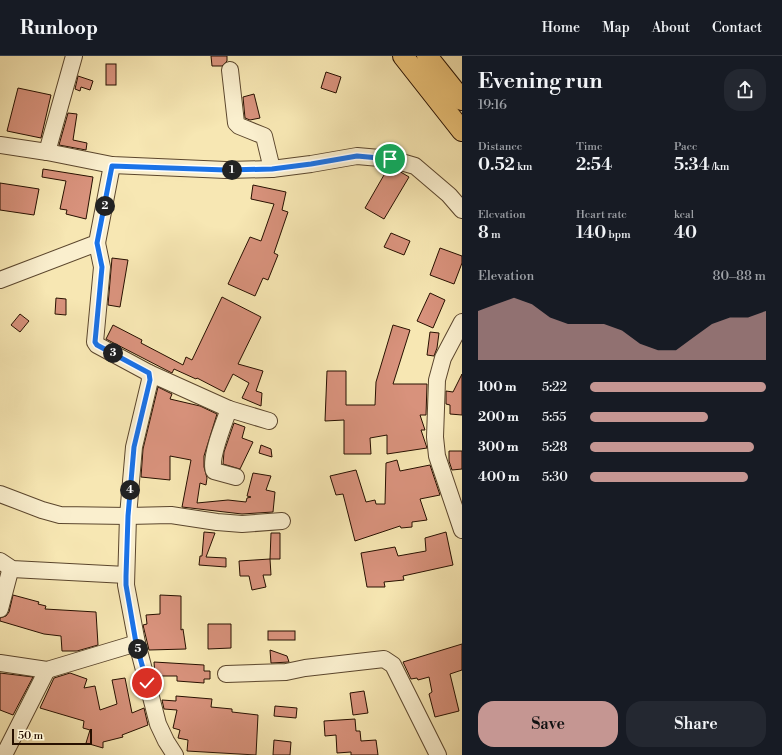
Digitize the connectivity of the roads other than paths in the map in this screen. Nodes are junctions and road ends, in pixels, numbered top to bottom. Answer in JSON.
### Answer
{"nodes":[{"id":1,"x":74,"y":56,"type":"edge"},
{"id":2,"x":403,"y":56,"type":"edge"},
{"id":3,"x":428,"y":67,"type":"edge"},
{"id":4,"x":230,"y":70,"type":"dead end"},
{"id":5,"x":462,"y":100,"type":"edge"},
{"id":6,"x":462,"y":132,"type":"edge"},
{"id":7,"x":0,"y":145,"type":"edge"},
{"id":8,"x":47,"y":152,"type":"junction"},
{"id":9,"x":112,"y":166,"type":"junction"},
{"id":10,"x":272,"y":169,"type":"junction"},
{"id":11,"x":462,"y":210,"type":"edge"},
{"id":12,"x":97,"y":243,"type":"junction"},
{"id":13,"x":0,"y":280,"type":"edge"},
{"id":14,"x":462,"y":322,"type":"edge"},
{"id":15,"x":149,"y":373,"type":"junction"},
{"id":16,"x":229,"y":409,"type":"junction"},
{"id":17,"x":269,"y":421,"type":"dead end"},
{"id":18,"x":236,"y":477,"type":"dead end"},
{"id":19,"x":0,"y":494,"type":"edge"},
{"id":20,"x":128,"y":516,"type":"junction"},
{"id":21,"x":282,"y":521,"type":"dead end"},
{"id":22,"x":462,"y":530,"type":"edge"},
{"id":23,"x":6,"y":565,"type":"edge"},
{"id":24,"x":126,"y":576,"type":"junction"},
{"id":25,"x":0,"y":608,"type":"edge"},
{"id":26,"x":136,"y":643,"type":"junction"},
{"id":27,"x":0,"y":663,"type":"edge"},
{"id":28,"x":47,"y":670,"type":"junction"},
{"id":29,"x":226,"y":674,"type":"dead end"},
{"id":30,"x":4,"y":755,"type":"edge"},
{"id":31,"x":175,"y":755,"type":"edge"},
{"id":32,"x":438,"y":755,"type":"edge"}],
"edges":[{"from":1,"to":8,"type":"street"},
{"from":2,"to":3,"type":"main road"},
{"from":3,"to":5,"type":"main road"},
{"from":3,"to":6,"type":"main road"},
{"from":4,"to":10,"type":"street"},
{"from":7,"to":8,"type":"street"},
{"from":8,"to":9,"type":"street"},
{"from":9,"to":10,"type":"street"},
{"from":9,"to":12,"type":"street"},
{"from":10,"to":11,"type":"street"},
{"from":12,"to":13,"type":"street"},
{"from":12,"to":15,"type":"street"},
{"from":14,"to":22,"type":"street"},
{"from":15,"to":16,"type":"street"},
{"from":15,"to":20,"type":"street"},
{"from":16,"to":17,"type":"street"},
{"from":16,"to":18,"type":"street"},
{"from":19,"to":20,"type":"street"},
{"from":20,"to":21,"type":"street"},
{"from":20,"to":24,"type":"street"},
{"from":23,"to":24,"type":"street"},
{"from":23,"to":25,"type":"street"},
{"from":24,"to":26,"type":"street"},
{"from":26,"to":28,"type":"street"},
{"from":26,"to":31,"type":"street"},
{"from":27,"to":28,"type":"street"},
{"from":28,"to":30,"type":"street"},
{"from":29,"to":32,"type":"street"}]}
